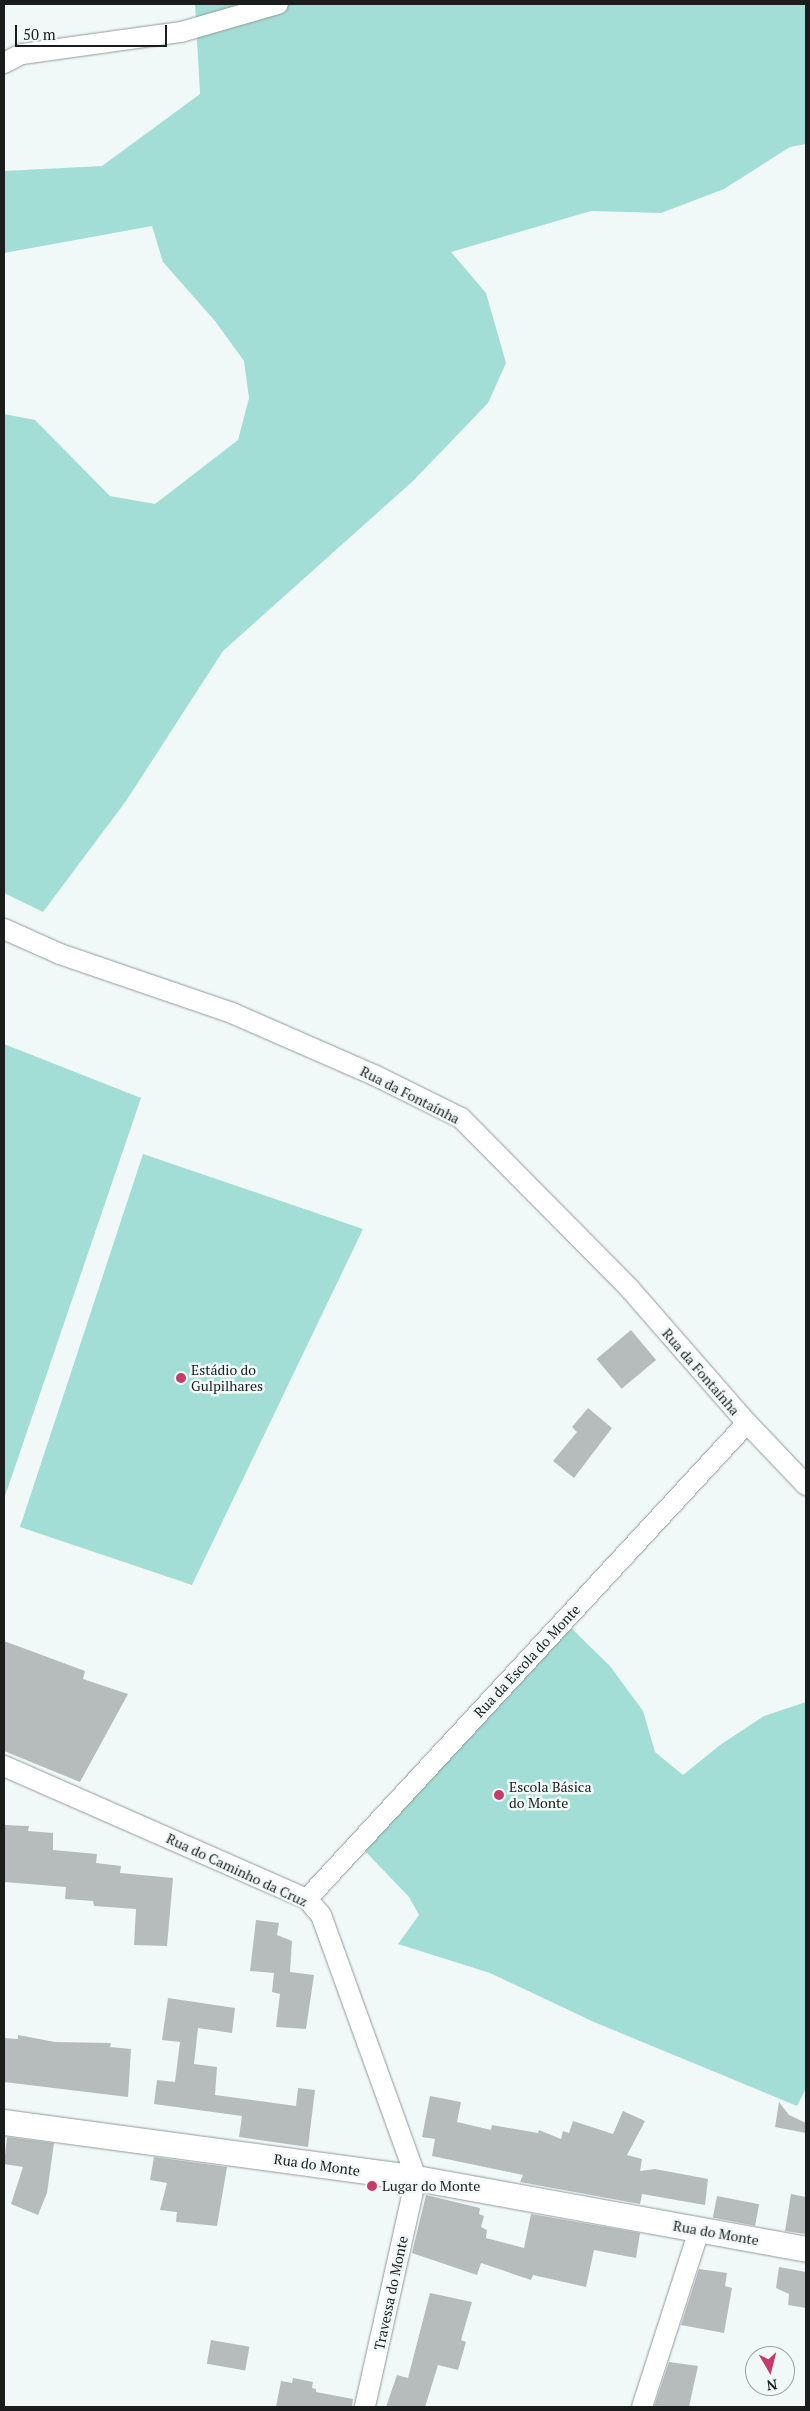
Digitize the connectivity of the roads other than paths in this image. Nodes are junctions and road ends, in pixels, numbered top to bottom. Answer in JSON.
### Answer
{"nodes":[{"id":1,"x":278,"y":4,"type":"edge"},
{"id":2,"x":4,"y":64,"type":"edge"},
{"id":3,"x":4,"y":929,"type":"edge"},
{"id":4,"x":746,"y":1423,"type":"junction"},
{"id":5,"x":806,"y":1485,"type":"edge"},
{"id":6,"x":4,"y":1766,"type":"edge"},
{"id":7,"x":307,"y":1899,"type":"junction"},
{"id":8,"x":4,"y":2122,"type":"edge"},
{"id":9,"x":416,"y":2178,"type":"junction"},
{"id":10,"x":699,"y":2231,"type":"junction"},
{"id":11,"x":806,"y":2248,"type":"edge"},
{"id":12,"x":366,"y":2407,"type":"edge"},
{"id":13,"x":642,"y":2407,"type":"edge"}],
"edges":[{"from":1,"to":2,"type":"street"},
{"from":3,"to":4,"type":"street","name":"Rua da Fontaínha"},
{"from":4,"to":5,"type":"street","name":"Rua da Fontaínha"},
{"from":4,"to":7,"type":"street","name":"Rua da Escola do Monte"},
{"from":6,"to":7,"type":"street","name":"Rua do Caminho da Cruz"},
{"from":7,"to":9,"type":"street","name":"Rua do Caminho da Cruz"},
{"from":8,"to":9,"type":"street","name":"Rua do Monte"},
{"from":9,"to":10,"type":"street","name":"Rua do Monte"},
{"from":9,"to":12,"type":"street","name":"Travessa do Monte"},
{"from":10,"to":11,"type":"street","name":"Rua do Monte"},
{"from":10,"to":13,"type":"street"}]}
